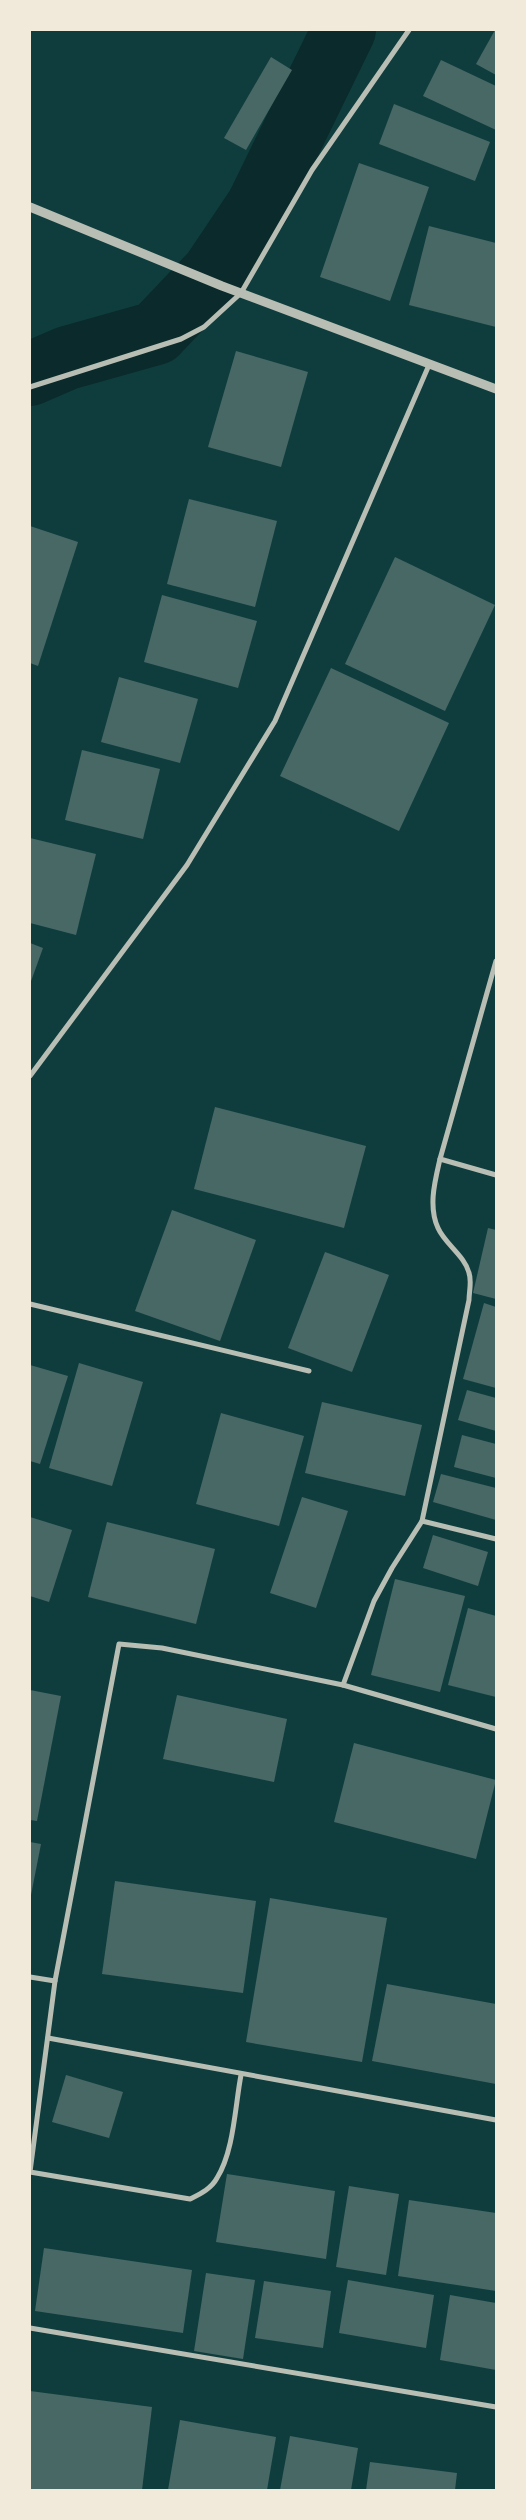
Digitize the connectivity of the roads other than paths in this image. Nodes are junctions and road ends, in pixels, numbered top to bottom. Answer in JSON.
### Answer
{"nodes":[{"id":1,"x":409,"y":30,"type":"edge"},
{"id":2,"x":30,"y":207,"type":"edge"},
{"id":3,"x":241,"y":293,"type":"junction"},
{"id":4,"x":429,"y":365,"type":"junction"},
{"id":5,"x":30,"y":387,"type":"edge"},
{"id":6,"x":496,"y":389,"type":"edge"},
{"id":7,"x":496,"y":961,"type":"edge"},
{"id":8,"x":30,"y":1076,"type":"edge"},
{"id":9,"x":440,"y":1159,"type":"junction"},
{"id":10,"x":496,"y":1175,"type":"edge"},
{"id":11,"x":30,"y":1304,"type":"edge"},
{"id":12,"x":309,"y":1372,"type":"dead end"},
{"id":13,"x":422,"y":1521,"type":"junction"},
{"id":14,"x":496,"y":1539,"type":"edge"},
{"id":15,"x":343,"y":1685,"type":"junction"},
{"id":16,"x":496,"y":1729,"type":"edge"},
{"id":17,"x":30,"y":1977,"type":"edge"},
{"id":18,"x":55,"y":1981,"type":"junction"},
{"id":19,"x":48,"y":2038,"type":"junction"},
{"id":20,"x":241,"y":2074,"type":"junction"},
{"id":21,"x":496,"y":2120,"type":"edge"},
{"id":22,"x":30,"y":2172,"type":"edge"},
{"id":23,"x":30,"y":2328,"type":"edge"},
{"id":24,"x":496,"y":2407,"type":"edge"}],
"edges":[{"from":1,"to":3,"type":"street"},
{"from":2,"to":3,"type":"street"},
{"from":3,"to":4,"type":"street"},
{"from":3,"to":5,"type":"street"},
{"from":4,"to":6,"type":"street"},
{"from":4,"to":8,"type":"street"},
{"from":7,"to":9,"type":"street"},
{"from":9,"to":10,"type":"street"},
{"from":9,"to":13,"type":"street"},
{"from":11,"to":12,"type":"street"},
{"from":13,"to":14,"type":"street"},
{"from":13,"to":15,"type":"street"},
{"from":15,"to":16,"type":"street"},
{"from":15,"to":18,"type":"street"},
{"from":17,"to":18,"type":"street"},
{"from":18,"to":19,"type":"street"},
{"from":19,"to":20,"type":"street"},
{"from":19,"to":22,"type":"street"},
{"from":20,"to":21,"type":"street"},
{"from":20,"to":22,"type":"street"},
{"from":23,"to":24,"type":"street"}]}
